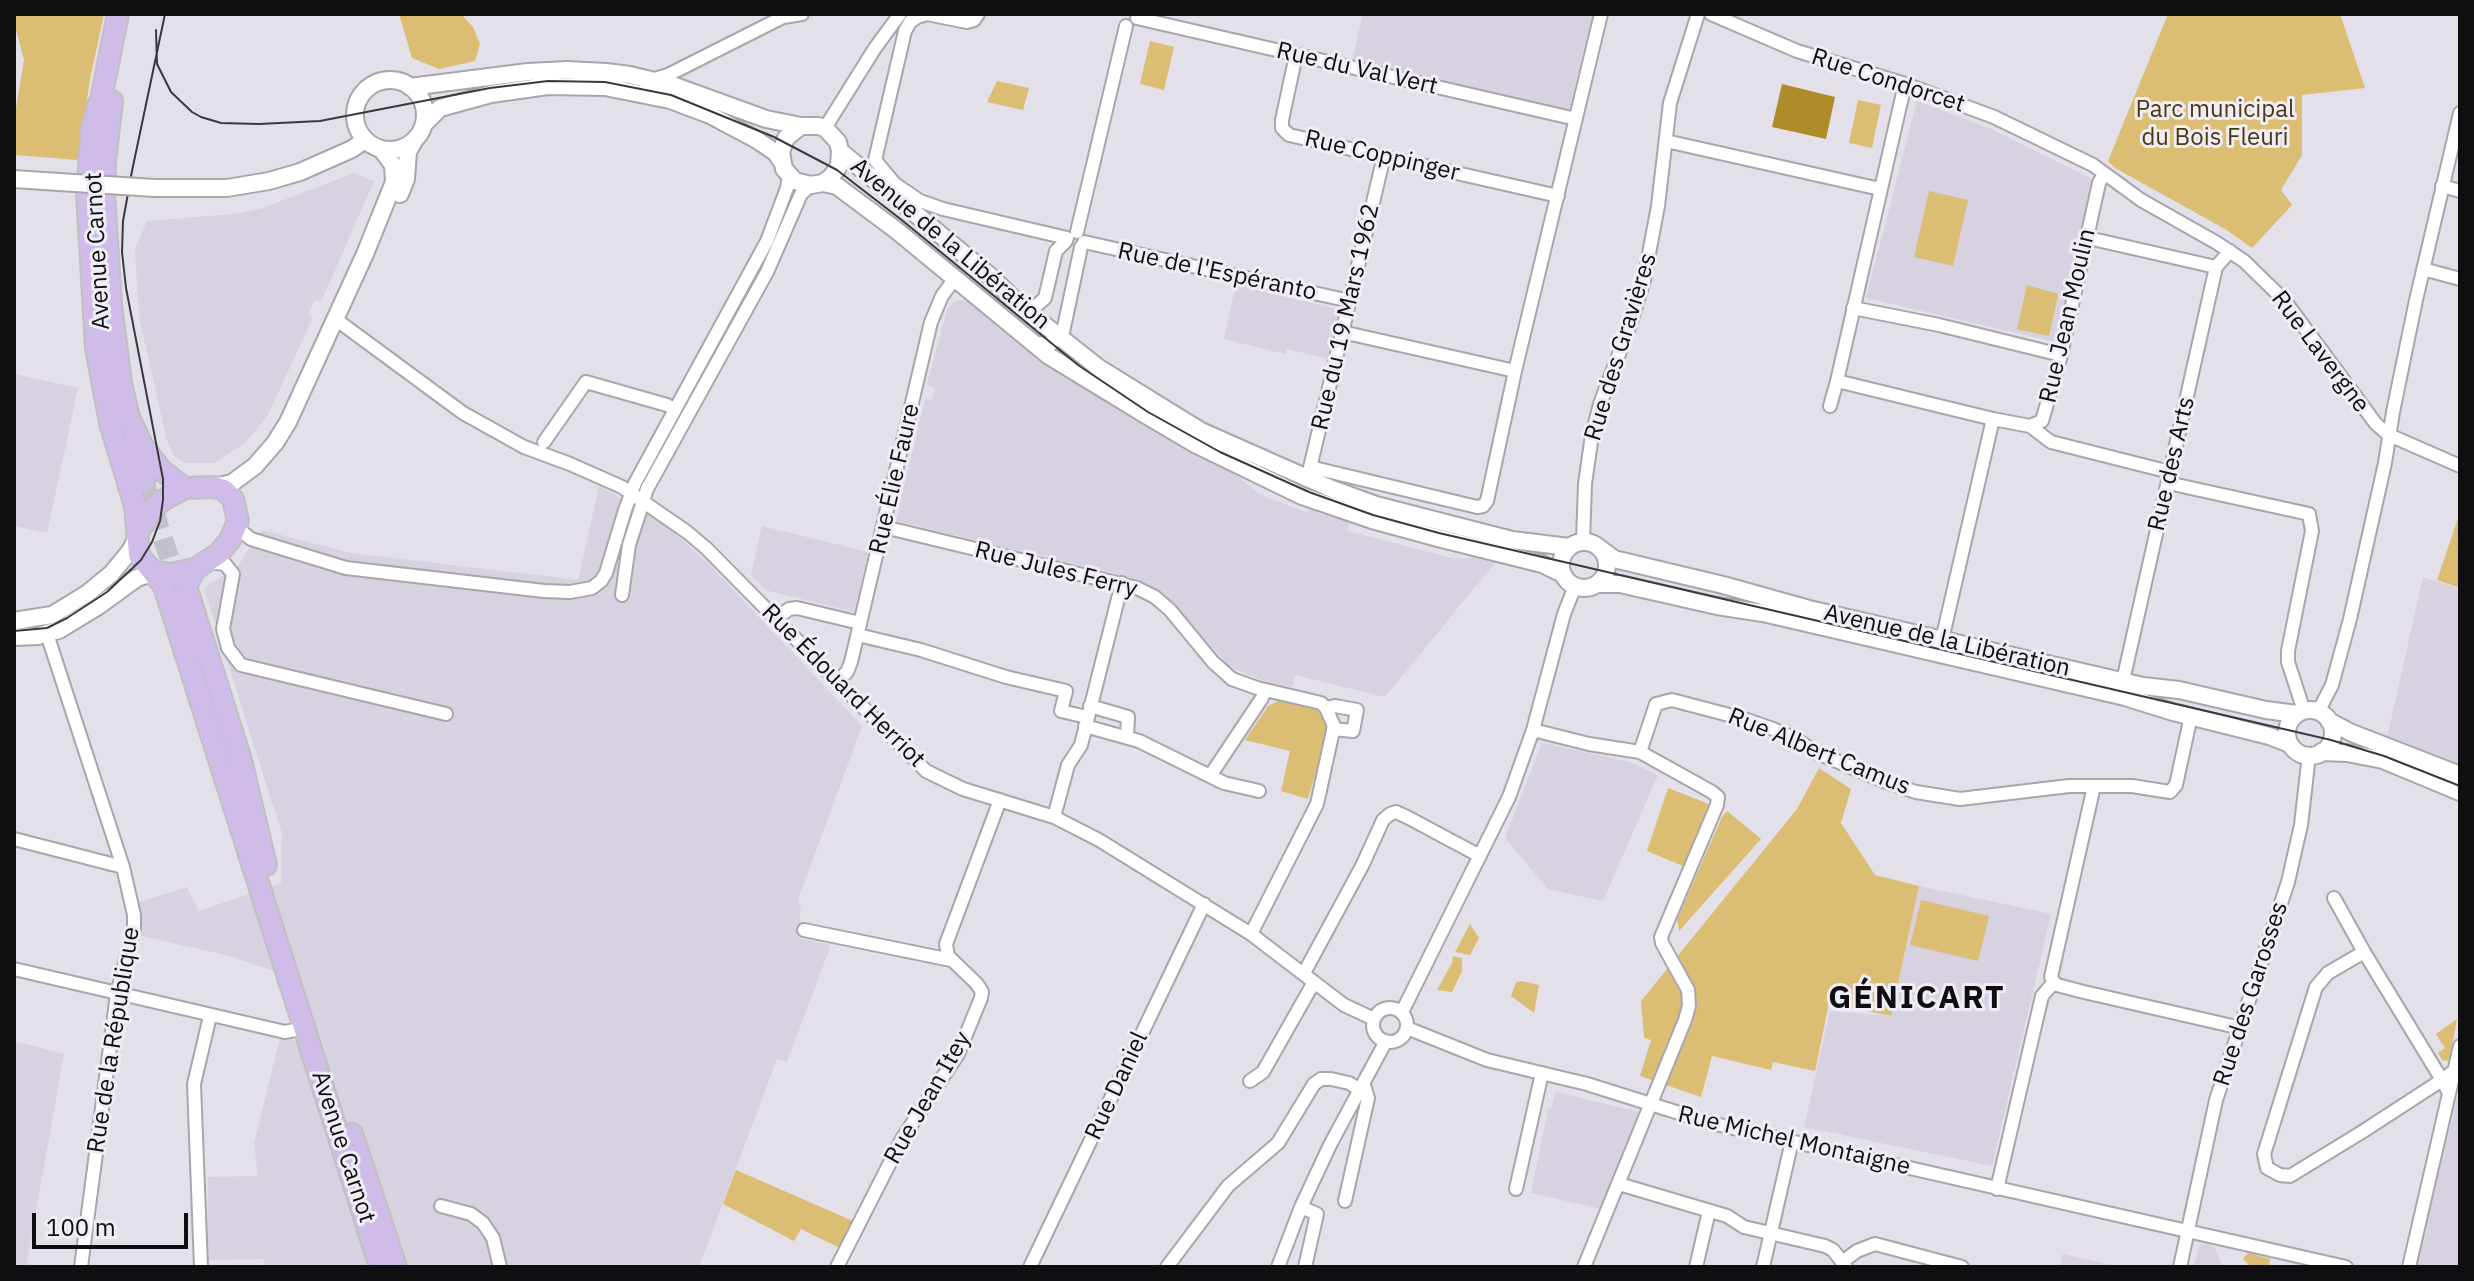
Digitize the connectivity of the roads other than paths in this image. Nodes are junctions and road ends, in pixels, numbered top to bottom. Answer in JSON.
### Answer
{"nodes":[{"id":1,"x":118,"y":14,"type":"edge"},
{"id":2,"x":128,"y":14,"type":"edge"},
{"id":3,"x":802,"y":14,"type":"edge"},
{"id":4,"x":900,"y":14,"type":"edge"},
{"id":5,"x":978,"y":14,"type":"edge"},
{"id":6,"x":1601,"y":14,"type":"edge"},
{"id":7,"x":1698,"y":14,"type":"edge"},
{"id":8,"x":1711,"y":14,"type":"edge"},
{"id":9,"x":1137,"y":16,"type":"edge"},
{"id":10,"x":1122,"y":20,"type":"edge"},
{"id":11,"x":121,"y":50,"type":"junction"},
{"id":12,"x":1296,"y":55,"type":"junction"},
{"id":13,"x":693,"y":60,"type":"junction"},
{"id":14,"x":651,"y":80,"type":"junction"},
{"id":15,"x":1905,"y":84,"type":"junction"},
{"id":16,"x":410,"y":87,"type":"junction"},
{"id":17,"x":694,"y":92,"type":"junction"},
{"id":18,"x":98,"y":105,"type":"junction"},
{"id":19,"x":2460,"y":113,"type":"edge"},
{"id":20,"x":1576,"y":119,"type":"junction"},
{"id":21,"x":424,"y":124,"type":"junction"},
{"id":22,"x":801,"y":126,"type":"junction"},
{"id":23,"x":825,"y":128,"type":"junction"},
{"id":24,"x":365,"y":140,"type":"junction"},
{"id":25,"x":414,"y":141,"type":"junction"},
{"id":26,"x":1666,"y":141,"type":"junction"},
{"id":27,"x":381,"y":149,"type":"junction"},
{"id":28,"x":2065,"y":150,"type":"joint"},
{"id":29,"x":840,"y":151,"type":"junction"},
{"id":30,"x":1384,"y":156,"type":"junction"},
{"id":31,"x":785,"y":168,"type":"junction"},
{"id":32,"x":2104,"y":174,"type":"junction"},
{"id":33,"x":14,"y":179,"type":"edge"},
{"id":34,"x":817,"y":184,"type":"junction"},
{"id":35,"x":2442,"y":186,"type":"junction"},
{"id":36,"x":1880,"y":189,"type":"junction"},
{"id":37,"x":2460,"y":191,"type":"edge"},
{"id":38,"x":1558,"y":196,"type":"junction"},
{"id":39,"x":2088,"y":238,"type":"junction"},
{"id":40,"x":1075,"y":240,"type":"junction"},
{"id":41,"x":2230,"y":251,"type":"junction"},
{"id":42,"x":365,"y":254,"type":"junction"},
{"id":43,"x":2216,"y":267,"type":"junction"},
{"id":44,"x":2423,"y":269,"type":"junction"},
{"id":45,"x":955,"y":278,"type":"junction"},
{"id":46,"x":2460,"y":279,"type":"edge"},
{"id":47,"x":1045,"y":298,"type":"junction"},
{"id":48,"x":1350,"y":301,"type":"junction"},
{"id":49,"x":1023,"y":308,"type":"junction"},
{"id":50,"x":1069,"y":308,"type":"junction"},
{"id":51,"x":1853,"y":308,"type":"junction"},
{"id":52,"x":334,"y":318,"type":"junction"},
{"id":53,"x":1342,"y":332,"type":"junction"},
{"id":54,"x":1060,"y":336,"type":"junction"},
{"id":55,"x":1034,"y":343,"type":"junction"},
{"id":56,"x":2061,"y":355,"type":"junction"},
{"id":57,"x":1515,"y":371,"type":"junction"},
{"id":58,"x":1837,"y":381,"type":"junction"},
{"id":59,"x":1830,"y":406,"type":"dead end"},
{"id":60,"x":675,"y":410,"type":"junction"},
{"id":61,"x":1993,"y":419,"type":"junction"},
{"id":62,"x":2030,"y":426,"type":"junction"},
{"id":63,"x":2389,"y":435,"type":"junction"},
{"id":64,"x":544,"y":442,"type":"dead end"},
{"id":65,"x":255,"y":466,"type":"junction"},
{"id":66,"x":2460,"y":466,"type":"edge"},
{"id":67,"x":1309,"y":473,"type":"junction"},
{"id":68,"x":2169,"y":477,"type":"junction"},
{"id":69,"x":214,"y":487,"type":"junction"},
{"id":70,"x":185,"y":488,"type":"junction"},
{"id":71,"x":636,"y":497,"type":"junction"},
{"id":72,"x":238,"y":518,"type":"junction"},
{"id":73,"x":884,"y":527,"type":"junction"},
{"id":74,"x":137,"y":535,"type":"junction"},
{"id":75,"x":1576,"y":544,"type":"junction"},
{"id":76,"x":1602,"y":550,"type":"junction"},
{"id":77,"x":201,"y":565,"type":"junction"},
{"id":78,"x":155,"y":572,"type":"junction"},
{"id":79,"x":1563,"y":574,"type":"junction"},
{"id":80,"x":1122,"y":583,"type":"junction"},
{"id":81,"x":1597,"y":584,"type":"junction"},
{"id":82,"x":1575,"y":586,"type":"junction"},
{"id":83,"x":622,"y":595,"type":"dead end"},
{"id":84,"x":776,"y":619,"type":"junction"},
{"id":85,"x":14,"y":621,"type":"edge"},
{"id":86,"x":859,"y":629,"type":"junction"},
{"id":87,"x":47,"y":634,"type":"junction"},
{"id":88,"x":14,"y":637,"type":"edge"},
{"id":89,"x":1942,"y":640,"type":"junction"},
{"id":90,"x":837,"y":681,"type":"junction"},
{"id":91,"x":2123,"y":681,"type":"junction"},
{"id":92,"x":1265,"y":690,"type":"junction"},
{"id":93,"x":1066,"y":691,"type":"junction"},
{"id":94,"x":1326,"y":708,"type":"junction"},
{"id":95,"x":1089,"y":711,"type":"junction"},
{"id":96,"x":446,"y":714,"type":"dead end"},
{"id":97,"x":2312,"y":714,"type":"junction"},
{"id":98,"x":2191,"y":716,"type":"junction"},
{"id":99,"x":1333,"y":729,"type":"junction"},
{"id":100,"x":1533,"y":730,"type":"junction"},
{"id":101,"x":1133,"y":738,"type":"junction"},
{"id":102,"x":2290,"y":744,"type":"junction"},
{"id":103,"x":1640,"y":752,"type":"junction"},
{"id":104,"x":2315,"y":754,"type":"junction"},
{"id":105,"x":2460,"y":775,"type":"edge"},
{"id":106,"x":1210,"y":776,"type":"junction"},
{"id":107,"x":2094,"y":786,"type":"junction"},
{"id":108,"x":1259,"y":791,"type":"dead end"},
{"id":109,"x":2460,"y":792,"type":"edge"},
{"id":110,"x":1000,"y":800,"type":"junction"},
{"id":111,"x":1054,"y":817,"type":"junction"},
{"id":112,"x":14,"y":839,"type":"edge"},
{"id":113,"x":248,"y":847,"type":"junction"},
{"id":114,"x":1480,"y":856,"type":"junction"},
{"id":115,"x":123,"y":867,"type":"junction"},
{"id":116,"x":269,"y":877,"type":"junction"},
{"id":117,"x":2334,"y":898,"type":"dead end"},
{"id":118,"x":1204,"y":904,"type":"junction"},
{"id":119,"x":804,"y":930,"type":"dead end"},
{"id":120,"x":1251,"y":934,"type":"junction"},
{"id":121,"x":2364,"y":952,"type":"junction"},
{"id":122,"x":951,"y":960,"type":"junction"},
{"id":123,"x":14,"y":969,"type":"edge"},
{"id":124,"x":1309,"y":977,"type":"junction"},
{"id":125,"x":2054,"y":982,"type":"junction"},
{"id":126,"x":117,"y":994,"type":"junction"},
{"id":127,"x":1402,"y":1012,"type":"junction"},
{"id":128,"x":210,"y":1016,"type":"junction"},
{"id":129,"x":1374,"y":1019,"type":"junction"},
{"id":130,"x":305,"y":1028,"type":"junction"},
{"id":131,"x":1407,"y":1028,"type":"junction"},
{"id":132,"x":2241,"y":1028,"type":"junction"},
{"id":133,"x":1386,"y":1041,"type":"junction"},
{"id":134,"x":2460,"y":1046,"type":"edge"},
{"id":135,"x":2454,"y":1071,"type":"junction"},
{"id":136,"x":1542,"y":1073,"type":"junction"},
{"id":137,"x":2442,"y":1080,"type":"junction"},
{"id":138,"x":1250,"y":1081,"type":"dead end"},
{"id":139,"x":1362,"y":1088,"type":"junction"},
{"id":140,"x":2449,"y":1093,"type":"junction"},
{"id":141,"x":1651,"y":1106,"type":"junction"},
{"id":142,"x":1792,"y":1141,"type":"junction"},
{"id":143,"x":1619,"y":1184,"type":"junction"},
{"id":144,"x":1516,"y":1189,"type":"dead end"},
{"id":145,"x":1997,"y":1189,"type":"junction"},
{"id":146,"x":1345,"y":1201,"type":"dead end"},
{"id":147,"x":441,"y":1206,"type":"dead end"},
{"id":148,"x":1301,"y":1207,"type":"junction"},
{"id":149,"x":1709,"y":1211,"type":"junction"},
{"id":150,"x":2188,"y":1231,"type":"junction"},
{"id":151,"x":1771,"y":1233,"type":"junction"},
{"id":152,"x":1844,"y":1264,"type":"edge"},
{"id":153,"x":81,"y":1267,"type":"edge"},
{"id":154,"x":201,"y":1267,"type":"edge"},
{"id":155,"x":380,"y":1267,"type":"edge"},
{"id":156,"x":396,"y":1267,"type":"edge"},
{"id":157,"x":500,"y":1267,"type":"edge"},
{"id":158,"x":837,"y":1267,"type":"edge"},
{"id":159,"x":1030,"y":1267,"type":"edge"},
{"id":160,"x":1167,"y":1267,"type":"edge"},
{"id":161,"x":1278,"y":1267,"type":"edge"},
{"id":162,"x":1305,"y":1267,"type":"edge"},
{"id":163,"x":1584,"y":1267,"type":"edge"},
{"id":164,"x":1696,"y":1267,"type":"edge"},
{"id":165,"x":1763,"y":1267,"type":"edge"},
{"id":166,"x":1962,"y":1267,"type":"edge"},
{"id":167,"x":2180,"y":1267,"type":"edge"},
{"id":168,"x":2346,"y":1267,"type":"edge"},
{"id":169,"x":2409,"y":1267,"type":"edge"}],
"edges":[{"from":1,"to":18,"type":"main road","name":"Avenue Carnot"},
{"from":2,"to":11,"type":"main road","name":"Avenue Carnot"},
{"from":3,"to":13,"type":"street"},
{"from":4,"to":23,"type":"street"},
{"from":5,"to":40,"type":"street","name":"Rue de l'Espéranto"},
{"from":6,"to":20,"type":"street"},
{"from":7,"to":26,"type":"street","name":"Rue des Gravières"},
{"from":8,"to":15,"type":"street","name":"Rue Condorcet"},
{"from":9,"to":10,"type":"street"},
{"from":9,"to":12,"type":"street","name":"Rue du Val Vert"},
{"from":10,"to":40,"type":"street"},
{"from":11,"to":18,"type":"main road","name":"Avenue Carnot"},
{"from":11,"to":70,"type":"main road"},
{"from":12,"to":20,"type":"street","name":"Rue du Val Vert"},
{"from":12,"to":30,"type":"street","name":"Rue Coppinger"},
{"from":13,"to":14,"type":"street"},
{"from":13,"to":17,"type":"street"},
{"from":14,"to":16,"type":"street"},
{"from":14,"to":17,"type":"street"},
{"from":15,"to":28,"type":"street","name":"Rue Condorcet"},
{"from":15,"to":36,"type":"street"},
{"from":16,"to":21,"type":"street"},
{"from":16,"to":24,"type":"street"},
{"from":17,"to":22,"type":"street"},
{"from":18,"to":74,"type":"main road"},
{"from":19,"to":35,"type":"street"},
{"from":20,"to":38,"type":"street"},
{"from":21,"to":25,"type":"street"},
{"from":21,"to":31,"type":"street"},
{"from":22,"to":23,"type":"street"},
{"from":22,"to":31,"type":"street"},
{"from":23,"to":29,"type":"street"},
{"from":24,"to":27,"type":"street"},
{"from":24,"to":33,"type":"street","bridge":true},
{"from":25,"to":27,"type":"street"},
{"from":25,"to":42,"type":"street"},
{"from":26,"to":36,"type":"street"},
{"from":26,"to":75,"type":"street","name":"Rue des Gravières"},
{"from":27,"to":42,"type":"street"},
{"from":28,"to":32,"type":"street","name":"Rue Lavergne"},
{"from":29,"to":34,"type":"street"},
{"from":29,"to":49,"type":"street","name":"Avenue de la Libération"},
{"from":30,"to":38,"type":"street","name":"Rue Coppinger"},
{"from":30,"to":48,"type":"street","name":"Rue du 19 Mars 1962"},
{"from":31,"to":34,"type":"street"},
{"from":31,"to":60,"type":"street"},
{"from":32,"to":39,"type":"street","name":"Rue Jean Moulin"},
{"from":32,"to":41,"type":"street","name":"Rue Lavergne"},
{"from":34,"to":45,"type":"street","name":"Avenue de la Libération"},
{"from":34,"to":71,"type":"street"},
{"from":35,"to":37,"type":"street"},
{"from":35,"to":44,"type":"street"},
{"from":36,"to":51,"type":"street"},
{"from":38,"to":57,"type":"street"},
{"from":39,"to":43,"type":"street"},
{"from":39,"to":56,"type":"street","name":"Rue Jean Moulin"},
{"from":40,"to":47,"type":"street"},
{"from":40,"to":48,"type":"street","name":"Rue de l'Espéranto"},
{"from":40,"to":50,"type":"street"},
{"from":41,"to":43,"type":"street","name":"Rue des Arts"},
{"from":41,"to":63,"type":"street","name":"Rue Lavergne"},
{"from":42,"to":52,"type":"street"},
{"from":43,"to":68,"type":"street","name":"Rue des Arts"},
{"from":44,"to":46,"type":"street"},
{"from":44,"to":63,"type":"street"},
{"from":45,"to":55,"type":"street","name":"Avenue de la Libération"},
{"from":45,"to":73,"type":"street","name":"Rue Élie Faure"},
{"from":47,"to":49,"type":"street"},
{"from":47,"to":50,"type":"street"},
{"from":48,"to":53,"type":"street","name":"Rue du 19 Mars 1962"},
{"from":49,"to":54,"type":"street","name":"Avenue de la Libération"},
{"from":50,"to":54,"type":"street"},
{"from":51,"to":56,"type":"street"},
{"from":51,"to":58,"type":"street"},
{"from":52,"to":65,"type":"street"},
{"from":52,"to":71,"type":"street","name":"Rue Édouard Herriot"},
{"from":53,"to":57,"type":"street"},
{"from":53,"to":67,"type":"street","name":"Rue du 19 Mars 1962"},
{"from":54,"to":55,"type":"street","name":"Avenue de la Libération"},
{"from":54,"to":67,"type":"street","name":"Avenue de la Libération"},
{"from":55,"to":79,"type":"street","name":"Avenue de la Libération"},
{"from":56,"to":62,"type":"street","name":"Rue Jean Moulin"},
{"from":57,"to":67,"type":"street"},
{"from":58,"to":59,"type":"street"},
{"from":58,"to":61,"type":"street","name":"Rue Jean Moulin"},
{"from":60,"to":64,"type":"street"},
{"from":60,"to":71,"type":"street"},
{"from":61,"to":62,"type":"street","name":"Rue Jean Moulin"},
{"from":61,"to":89,"type":"street"},
{"from":62,"to":68,"type":"street"},
{"from":63,"to":66,"type":"street","name":"Rue Lavergne"},
{"from":63,"to":97,"type":"street"},
{"from":65,"to":69,"type":"street"},
{"from":65,"to":72,"type":"street"},
{"from":67,"to":75,"type":"street","name":"Avenue de la Libération"},
{"from":68,"to":91,"type":"street","name":"Rue des Arts"},
{"from":68,"to":97,"type":"street"},
{"from":69,"to":70,"type":"main road"},
{"from":69,"to":72,"type":"main road"},
{"from":70,"to":74,"type":"main road"},
{"from":71,"to":72,"type":"street"},
{"from":71,"to":83,"type":"street"},
{"from":71,"to":84,"type":"street","name":"Rue Édouard Herriot"},
{"from":72,"to":77,"type":"main road"},
{"from":73,"to":80,"type":"street","name":"Rue Jules Ferry"},
{"from":73,"to":86,"type":"street","name":"Rue Élie Faure"},
{"from":74,"to":78,"type":"main road"},
{"from":74,"to":85,"type":"street"},
{"from":75,"to":76,"type":"street"},
{"from":75,"to":79,"type":"street"},
{"from":76,"to":81,"type":"street"},
{"from":76,"to":89,"type":"street","name":"Avenue de la Libération"},
{"from":77,"to":78,"type":"main road"},
{"from":77,"to":96,"type":"street"},
{"from":77,"to":116,"type":"main road"},
{"from":78,"to":87,"type":"street"},
{"from":78,"to":113,"type":"main road"},
{"from":79,"to":82,"type":"street"},
{"from":80,"to":92,"type":"street","name":"Rue Jules Ferry"},
{"from":80,"to":95,"type":"street"},
{"from":81,"to":82,"type":"street"},
{"from":81,"to":98,"type":"street","name":"Avenue de la Libération"},
{"from":82,"to":100,"type":"street"},
{"from":84,"to":86,"type":"street"},
{"from":84,"to":90,"type":"street","name":"Rue Édouard Herriot"},
{"from":86,"to":90,"type":"street","name":"Rue Élie Faure"},
{"from":86,"to":93,"type":"street"},
{"from":87,"to":88,"type":"street"},
{"from":87,"to":115,"type":"street","name":"Rue de la République"},
{"from":89,"to":91,"type":"street","name":"Avenue de la Libération"},
{"from":90,"to":110,"type":"street","name":"Rue Édouard Herriot"},
{"from":91,"to":97,"type":"street","name":"Avenue de la Libération"},
{"from":92,"to":94,"type":"street","name":"Rue Jules Ferry"},
{"from":92,"to":106,"type":"street"},
{"from":93,"to":95,"type":"street"},
{"from":93,"to":95,"type":"street"},
{"from":94,"to":99,"type":"street"},
{"from":94,"to":99,"type":"street","name":"Rue Jules Ferry"},
{"from":95,"to":101,"type":"street"},
{"from":95,"to":101,"type":"street"},
{"from":95,"to":111,"type":"street"},
{"from":97,"to":102,"type":"street"},
{"from":97,"to":104,"type":"street"},
{"from":97,"to":105,"type":"street","name":"Avenue de la Libération"},
{"from":98,"to":102,"type":"street","name":"Avenue de la Libération"},
{"from":98,"to":107,"type":"street"},
{"from":99,"to":120,"type":"street"},
{"from":100,"to":103,"type":"street"},
{"from":100,"to":114,"type":"street"},
{"from":101,"to":106,"type":"street"},
{"from":102,"to":104,"type":"street"},
{"from":103,"to":107,"type":"street","name":"Rue Albert Camus"},
{"from":103,"to":141,"type":"street"},
{"from":104,"to":109,"type":"street"},
{"from":104,"to":132,"type":"street","name":"Rue des Garosses"},
{"from":106,"to":108,"type":"street"},
{"from":107,"to":125,"type":"street"},
{"from":110,"to":111,"type":"street","name":"Rue Édouard Herriot"},
{"from":110,"to":122,"type":"street"},
{"from":111,"to":118,"type":"street","name":"Rue Édouard Herriot"},
{"from":112,"to":115,"type":"street"},
{"from":113,"to":116,"type":"main road"},
{"from":113,"to":130,"type":"main road","name":"Avenue Carnot"},
{"from":114,"to":124,"type":"street"},
{"from":114,"to":127,"type":"street"},
{"from":115,"to":126,"type":"street","name":"Rue de la République"},
{"from":116,"to":156,"type":"main road","name":"Avenue Carnot"},
{"from":117,"to":121,"type":"street"},
{"from":118,"to":120,"type":"street","name":"Rue Édouard Herriot"},
{"from":118,"to":159,"type":"street","name":"Rue Daniel"},
{"from":119,"to":122,"type":"street"},
{"from":120,"to":124,"type":"street","name":"Rue Édouard Herriot"},
{"from":121,"to":137,"type":"street"},
{"from":121,"to":137,"type":"street"},
{"from":122,"to":158,"type":"street","name":"Rue Jean Itey"},
{"from":123,"to":126,"type":"street"},
{"from":124,"to":129,"type":"street","name":"Rue Édouard Herriot"},
{"from":124,"to":138,"type":"street"},
{"from":125,"to":132,"type":"street"},
{"from":125,"to":145,"type":"street"},
{"from":126,"to":128,"type":"street"},
{"from":126,"to":153,"type":"street","name":"Rue de la République"},
{"from":127,"to":129,"type":"street"},
{"from":127,"to":131,"type":"street"},
{"from":128,"to":130,"type":"street"},
{"from":128,"to":154,"type":"street"},
{"from":129,"to":133,"type":"street"},
{"from":130,"to":155,"type":"main road","name":"Avenue Carnot"},
{"from":131,"to":133,"type":"street"},
{"from":131,"to":136,"type":"street","name":"Rue Michel Montaigne"},
{"from":132,"to":150,"type":"street","name":"Rue des Garosses"},
{"from":133,"to":139,"type":"street"},
{"from":134,"to":135,"type":"street"},
{"from":135,"to":137,"type":"street"},
{"from":135,"to":140,"type":"street"},
{"from":136,"to":141,"type":"street","name":"Rue Michel Montaigne"},
{"from":136,"to":144,"type":"street"},
{"from":137,"to":140,"type":"street"},
{"from":139,"to":146,"type":"street"},
{"from":139,"to":148,"type":"street"},
{"from":139,"to":160,"type":"street"},
{"from":140,"to":169,"type":"street"},
{"from":141,"to":142,"type":"street","name":"Rue Michel Montaigne"},
{"from":141,"to":143,"type":"street"},
{"from":142,"to":145,"type":"street","name":"Rue Michel Montaigne"},
{"from":142,"to":151,"type":"street"},
{"from":143,"to":149,"type":"street"},
{"from":143,"to":163,"type":"street"},
{"from":145,"to":150,"type":"street","name":"Rue Michel Montaigne"},
{"from":147,"to":157,"type":"street"},
{"from":148,"to":161,"type":"street"},
{"from":148,"to":162,"type":"street"},
{"from":149,"to":151,"type":"street"},
{"from":149,"to":164,"type":"street"},
{"from":150,"to":167,"type":"street","name":"Rue des Garosses"},
{"from":150,"to":168,"type":"street","name":"Rue Michel Montaigne"},
{"from":151,"to":152,"type":"street"},
{"from":151,"to":165,"type":"street"},
{"from":152,"to":166,"type":"street"}]}
